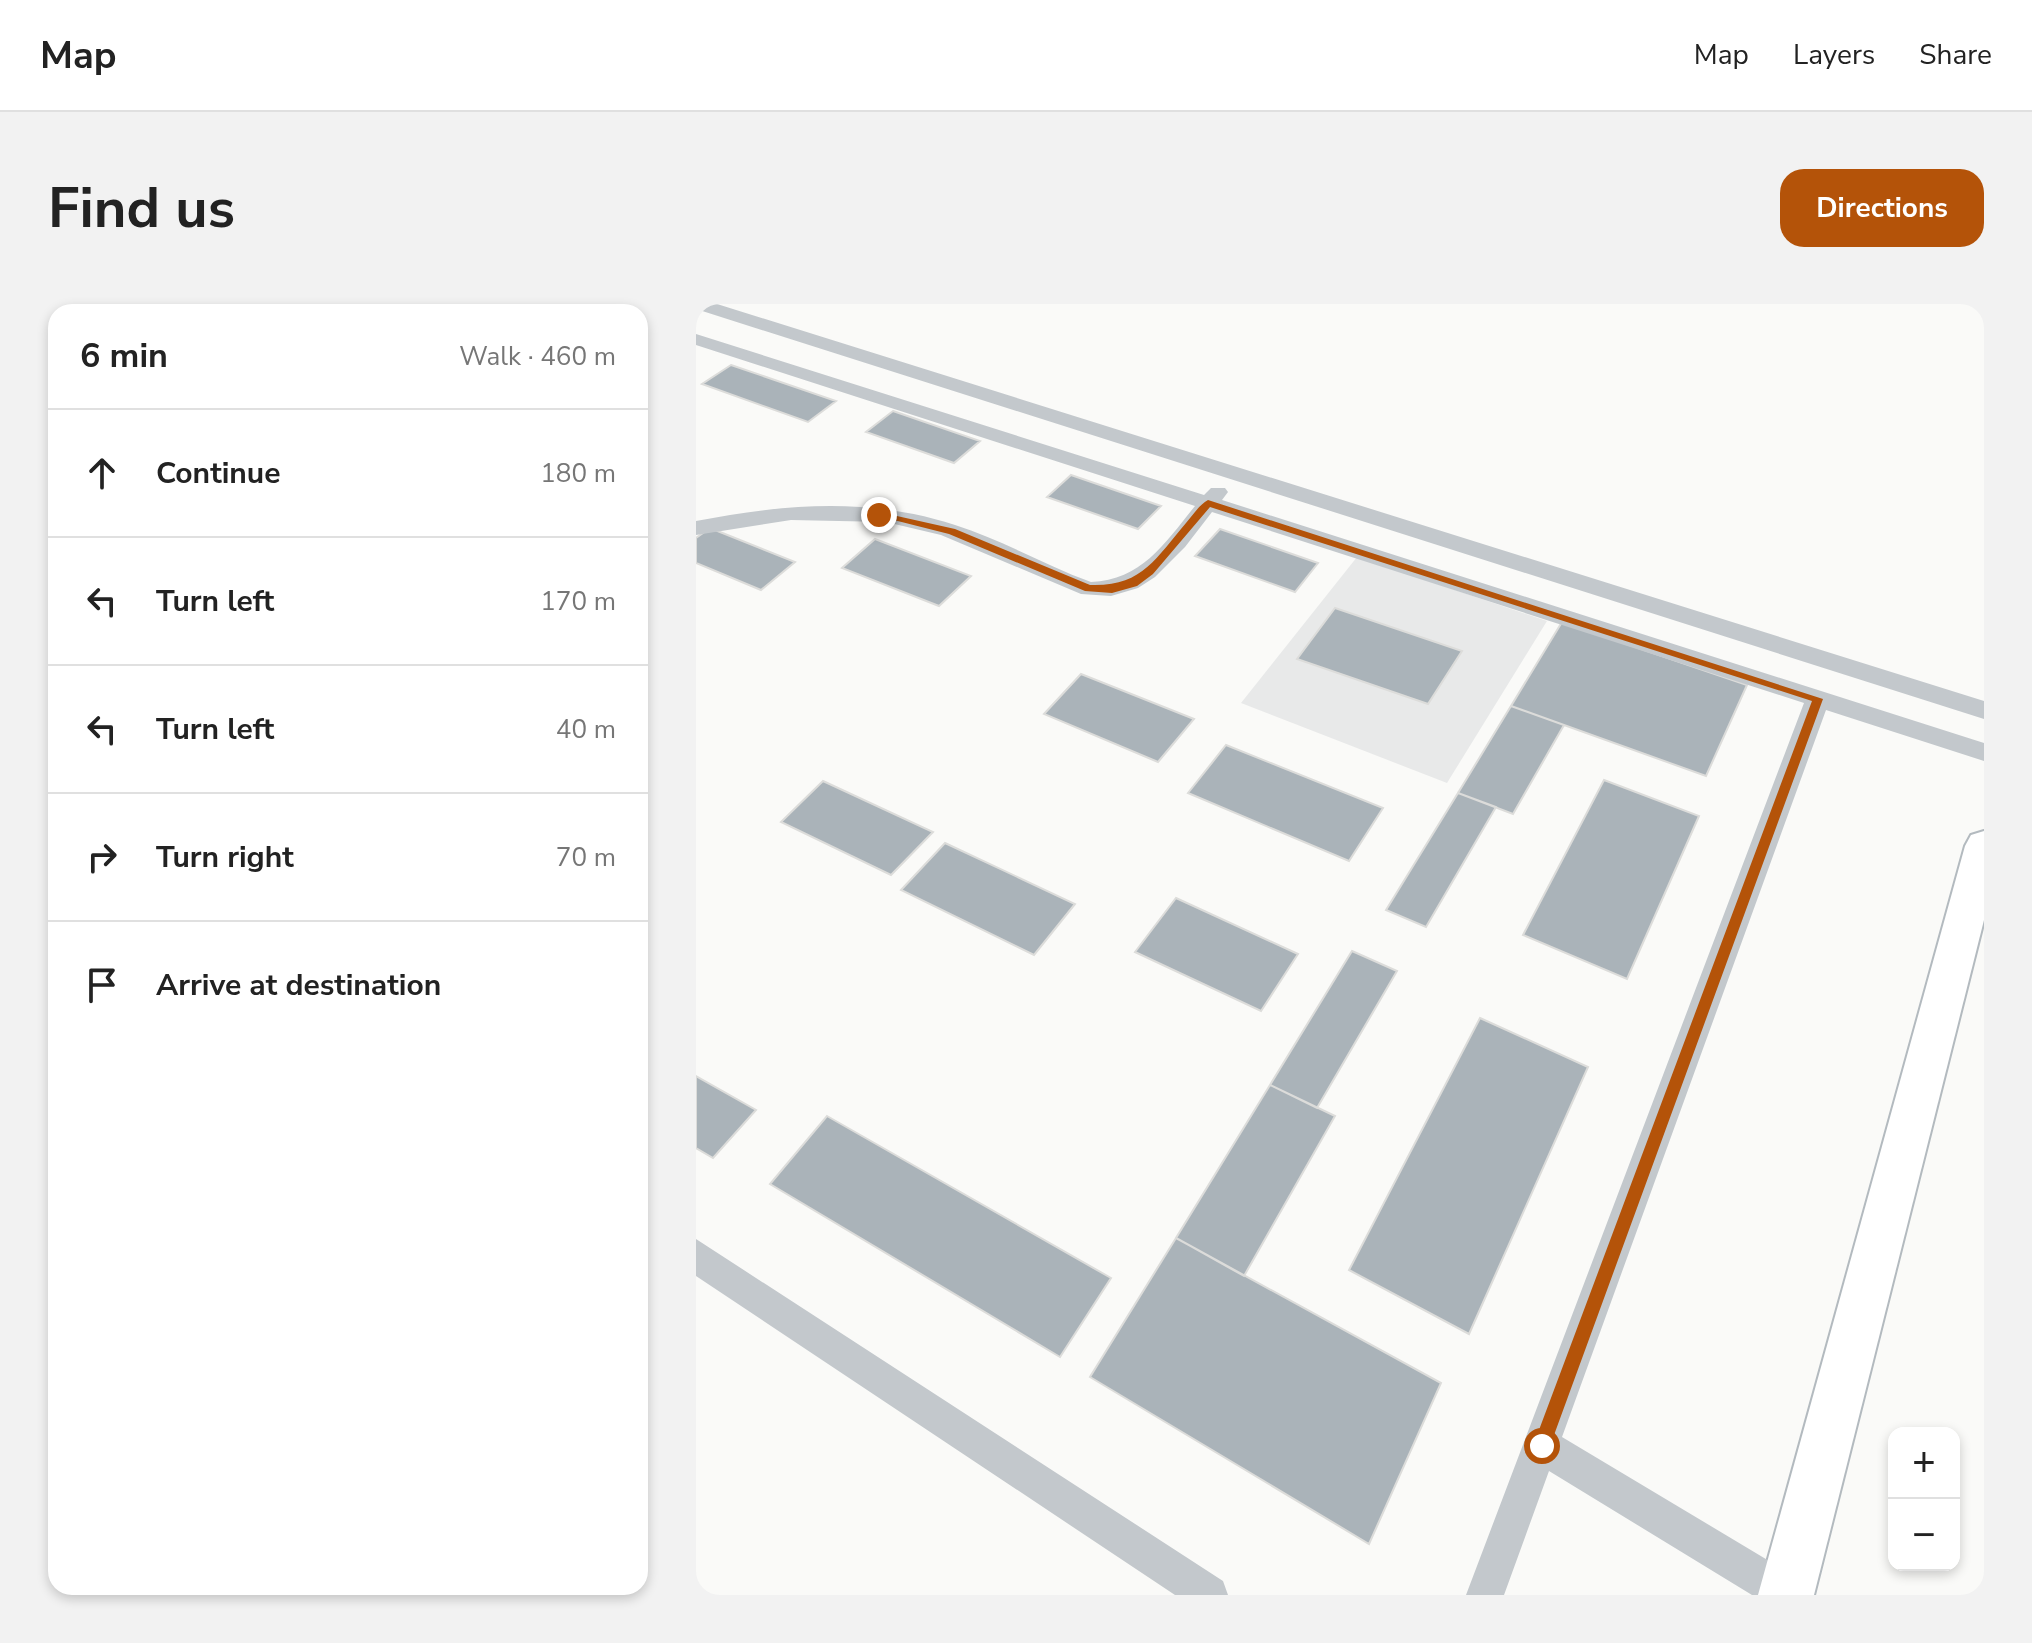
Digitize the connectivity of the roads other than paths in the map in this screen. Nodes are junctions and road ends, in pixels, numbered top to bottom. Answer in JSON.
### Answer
{"nodes":[{"id":1,"x":699,"y":304,"type":"edge"},
{"id":2,"x":696,"y":339,"type":"edge"},
{"id":3,"x":1235,"y":474,"type":"junction"},
{"id":4,"x":1208,"y":503,"type":"junction"},
{"id":5,"x":696,"y":528,"type":"edge"},
{"id":6,"x":1818,"y":699,"type":"junction"},
{"id":7,"x":1984,"y":710,"type":"edge"},
{"id":8,"x":1984,"y":752,"type":"edge"},
{"id":9,"x":1984,"y":846,"type":"edge"},
{"id":10,"x":696,"y":1256,"type":"edge"},
{"id":11,"x":1542,"y":1446,"type":"junction"},
{"id":12,"x":1787,"y":1594,"type":"edge"},
{"id":13,"x":1209,"y":1595,"type":"edge"},
{"id":14,"x":1485,"y":1595,"type":"edge"}],
"edges":[{"from":1,"to":3,"type":"street"},
{"from":2,"to":4,"type":"street"},
{"from":3,"to":4,"type":"street"},
{"from":3,"to":7,"type":"street"},
{"from":4,"to":5,"type":"street"},
{"from":4,"to":6,"type":"street"},
{"from":6,"to":8,"type":"street"},
{"from":6,"to":11,"type":"street"},
{"from":9,"to":12,"type":"street"},
{"from":10,"to":13,"type":"street"},
{"from":11,"to":12,"type":"street"},
{"from":11,"to":14,"type":"street"}]}
